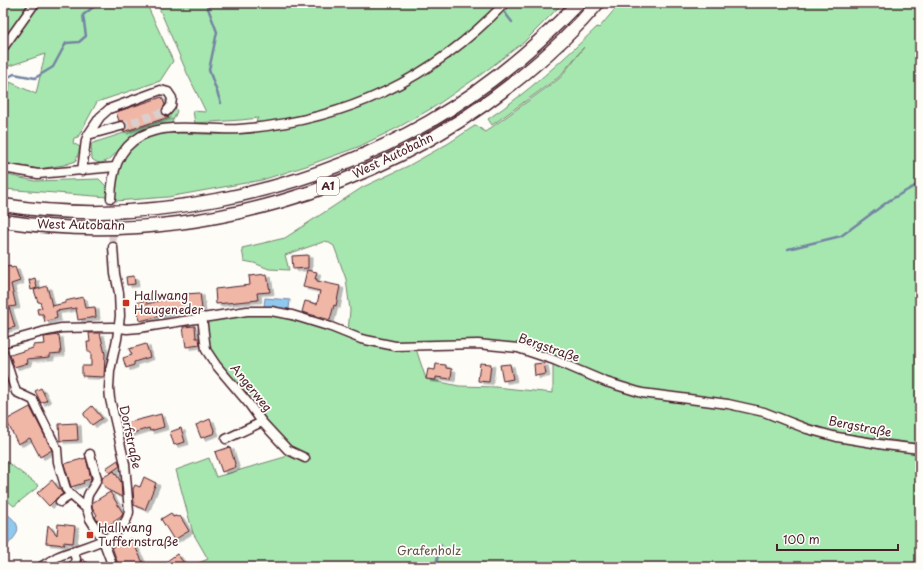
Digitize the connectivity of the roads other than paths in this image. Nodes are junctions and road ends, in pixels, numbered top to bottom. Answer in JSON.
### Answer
{"nodes":[{"id":1,"x":35,"y":3,"type":"edge"},
{"id":2,"x":505,"y":3,"type":"edge"},
{"id":3,"x":578,"y":3,"type":"edge"},
{"id":4,"x":598,"y":3,"type":"edge"},
{"id":5,"x":3,"y":48,"type":"edge"},
{"id":6,"x":167,"y":111,"type":"dead end"},
{"id":7,"x":121,"y":126,"type":"tunnel mouth"},
{"id":8,"x":88,"y":135,"type":"junction"},
{"id":9,"x":115,"y":167,"type":"junction"},
{"id":10,"x":3,"y":168,"type":"edge"},
{"id":11,"x":82,"y":171,"type":"junction"},
{"id":12,"x":112,"y":198,"type":"tunnel mouth"},
{"id":13,"x":3,"y":205,"type":"edge"},
{"id":14,"x":3,"y":221,"type":"edge"},
{"id":15,"x":113,"y":247,"type":"tunnel mouth"},
{"id":16,"x":202,"y":317,"type":"junction"},
{"id":17,"x":119,"y":328,"type":"junction"},
{"id":18,"x":3,"y":343,"type":"edge"},
{"id":19,"x":3,"y":352,"type":"edge"},
{"id":20,"x":262,"y":422,"type":"junction"},
{"id":21,"x":226,"y":439,"type":"dead end"},
{"id":22,"x":920,"y":449,"type":"edge"},
{"id":23,"x":90,"y":454,"type":"dead end"},
{"id":24,"x":305,"y":458,"type":"dead end"},
{"id":25,"x":71,"y":495,"type":"junction"},
{"id":26,"x":60,"y":502,"type":"dead end"},
{"id":27,"x":87,"y":509,"type":"junction"},
{"id":28,"x":103,"y":540,"type":"junction"},
{"id":29,"x":74,"y":551,"type":"junction"},
{"id":30,"x":41,"y":567,"type":"edge"},
{"id":31,"x":72,"y":567,"type":"edge"},
{"id":32,"x":113,"y":567,"type":"edge"}],
"edges":[{"from":1,"to":5,"type":"street"},
{"from":2,"to":9,"type":"street"},
{"from":3,"to":13,"type":"highway","name":"West Autobahn","number":"A1"},
{"from":4,"to":14,"type":"highway","name":"West Autobahn","number":"A1"},
{"from":6,"to":8,"type":"street"},
{"from":7,"to":8,"type":"street"},
{"from":8,"to":11,"type":"street"},
{"from":9,"to":11,"type":"street"},
{"from":9,"to":12,"type":"street"},
{"from":10,"to":11,"type":"street"},
{"from":15,"to":17,"type":"street"},
{"from":16,"to":17,"type":"street","name":"Bergstraße"},
{"from":16,"to":20,"type":"street","name":"Angerweg"},
{"from":16,"to":22,"type":"street","name":"Bergstraße"},
{"from":17,"to":18,"type":"street","name":"Bergstraße"},
{"from":17,"to":28,"type":"street","name":"Dorfstraße"},
{"from":19,"to":25,"type":"street"},
{"from":20,"to":21,"type":"street"},
{"from":20,"to":24,"type":"street","name":"Angerweg"},
{"from":23,"to":27,"type":"street"},
{"from":25,"to":26,"type":"street"},
{"from":25,"to":27,"type":"street"},
{"from":27,"to":28,"type":"street"},
{"from":28,"to":29,"type":"street","name":"Dorfstraße"},
{"from":28,"to":32,"type":"street"},
{"from":29,"to":30,"type":"street","name":"Dorfstraße"},
{"from":29,"to":31,"type":"street"}]}
